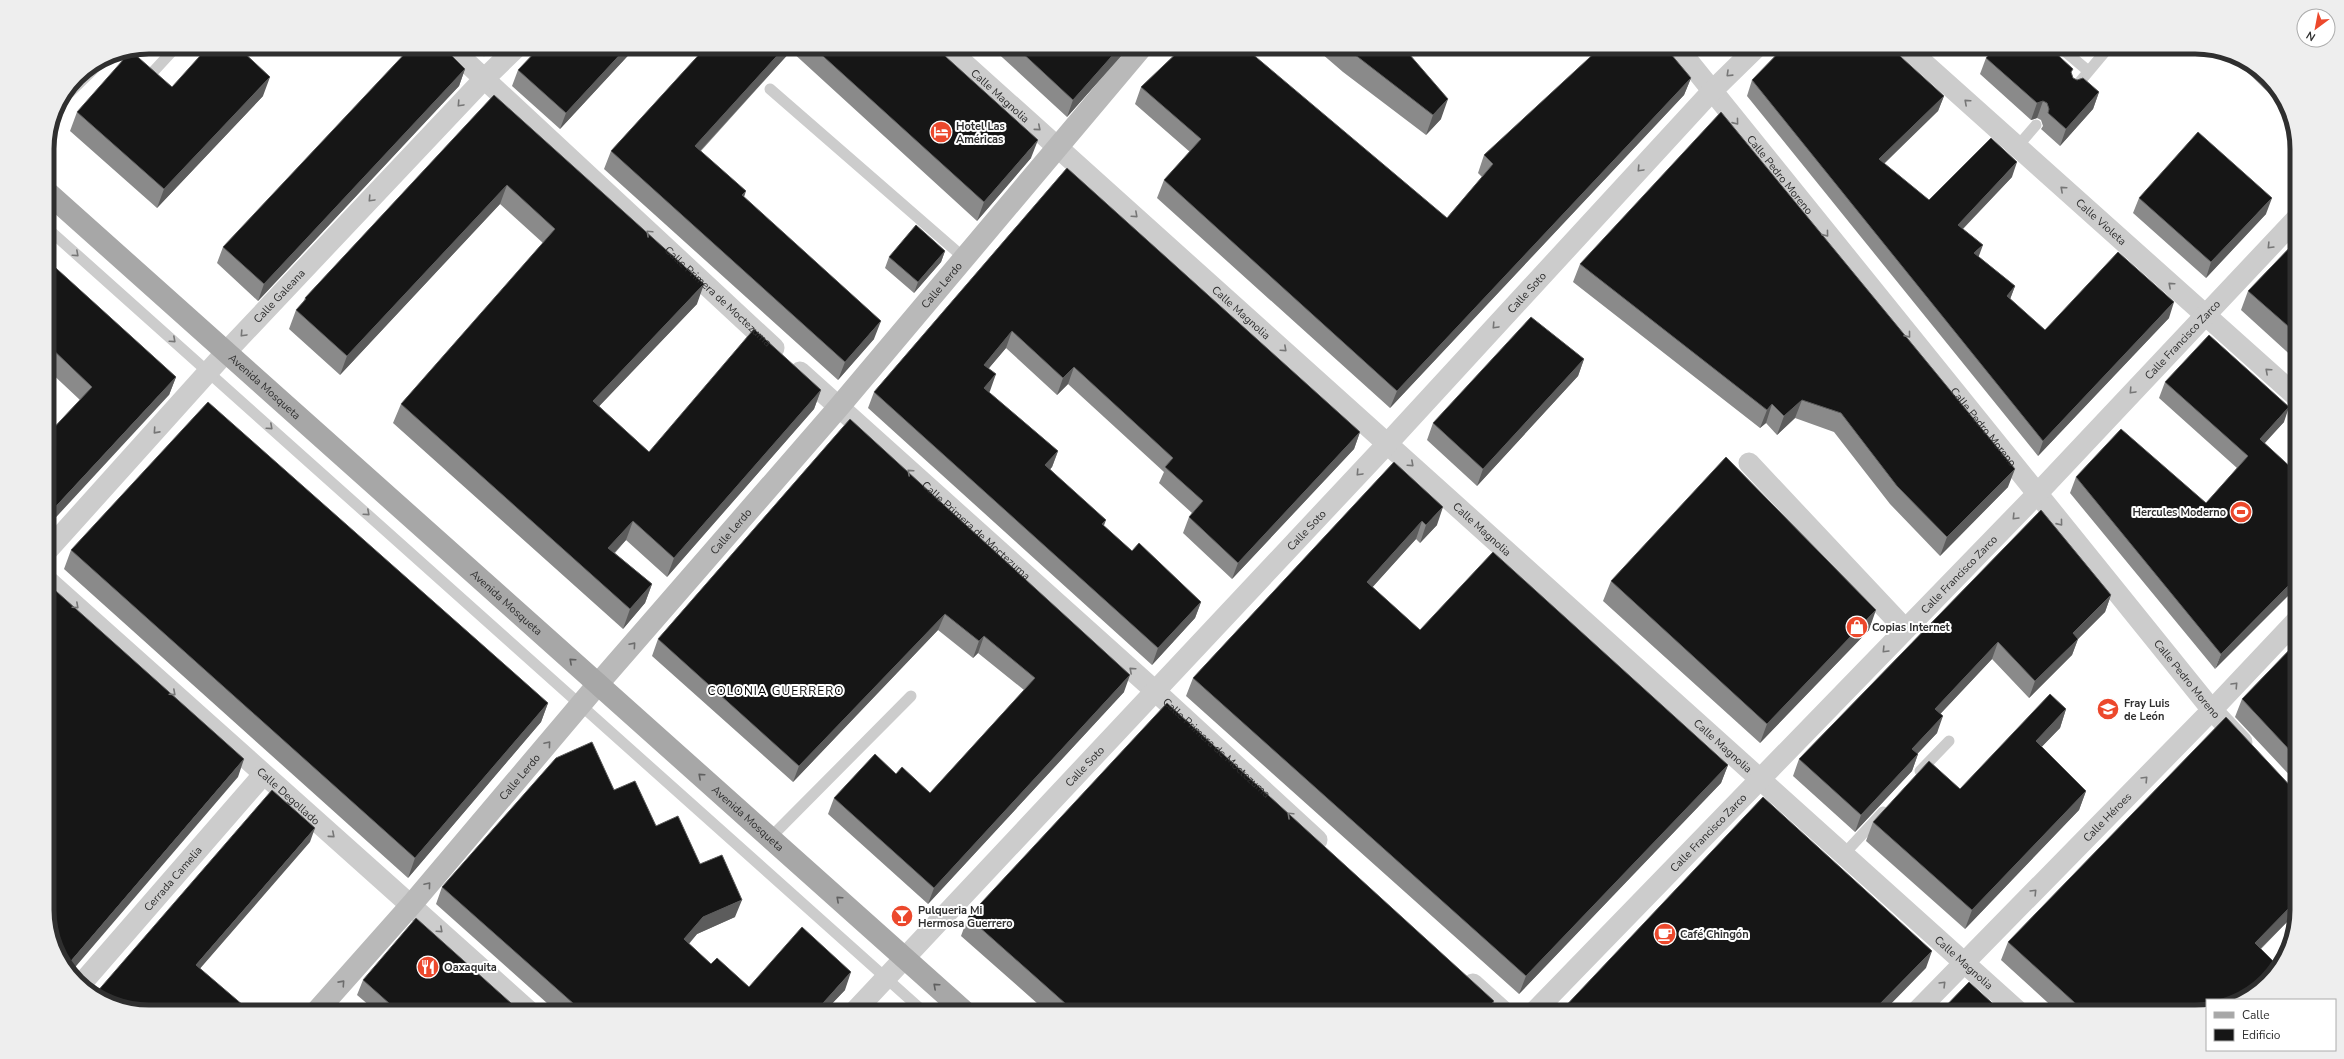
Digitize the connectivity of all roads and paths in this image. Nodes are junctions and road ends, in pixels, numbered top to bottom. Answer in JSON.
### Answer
{"nodes":[{"id":1,"x":170,"y":54,"type":"edge"},
{"id":2,"x":457,"y":54,"type":"edge"},
{"id":3,"x":510,"y":54,"type":"edge"},
{"id":4,"x":954,"y":54,"type":"edge"},
{"id":5,"x":1136,"y":54,"type":"edge"},
{"id":6,"x":1683,"y":54,"type":"edge"},
{"id":7,"x":1750,"y":54,"type":"edge"},
{"id":8,"x":1914,"y":54,"type":"edge"},
{"id":9,"x":2068,"y":54,"type":"edge"},
{"id":10,"x":2102,"y":54,"type":"edge"},
{"id":11,"x":2087,"y":70,"type":"junction"},
{"id":12,"x":152,"y":74,"type":"edge"},
{"id":13,"x":483,"y":80,"type":"junction"},
{"id":14,"x":770,"y":89,"type":"dead end"},
{"id":15,"x":2072,"y":90,"type":"edge"},
{"id":16,"x":1712,"y":91,"type":"junction"},
{"id":17,"x":2036,"y":125,"type":"dead end"},
{"id":18,"x":1058,"y":146,"type":"junction"},
{"id":19,"x":2017,"y":147,"type":"junction"},
{"id":20,"x":54,"y":198,"type":"edge"},
{"id":21,"x":2290,"y":225,"type":"edge"},
{"id":22,"x":54,"y":234,"type":"edge"},
{"id":23,"x":963,"y":257,"type":"junction"},
{"id":24,"x":2204,"y":315,"type":"junction"},
{"id":25,"x":226,"y":352,"type":"junction"},
{"id":26,"x":209,"y":372,"type":"junction"},
{"id":27,"x":2290,"y":391,"type":"edge"},
{"id":28,"x":838,"y":408,"type":"junction"},
{"id":29,"x":1388,"y":443,"type":"junction"},
{"id":30,"x":1749,"y":462,"type":"dead end"},
{"id":31,"x":2036,"y":494,"type":"junction"},
{"id":32,"x":54,"y":544,"type":"edge"},
{"id":33,"x":54,"y":586,"type":"edge"},
{"id":34,"x":2290,"y":627,"type":"edge"},
{"id":35,"x":1905,"y":629,"type":"junction"},
{"id":36,"x":598,"y":684,"type":"junction"},
{"id":37,"x":1154,"y":690,"type":"junction"},
{"id":38,"x":911,"y":696,"type":"dead end"},
{"id":39,"x":581,"y":704,"type":"junction"},
{"id":40,"x":2212,"y":710,"type":"junction"},
{"id":41,"x":1948,"y":741,"type":"dead end"},
{"id":42,"x":2254,"y":756,"type":"edge"},
{"id":43,"x":263,"y":775,"type":"junction"},
{"id":44,"x":1760,"y":778,"type":"junction"},
{"id":45,"x":1912,"y":780,"type":"edge"},
{"id":46,"x":1892,"y":802,"type":"edge"},
{"id":47,"x":770,"y":838,"type":"junction"},
{"id":48,"x":1329,"y":851,"type":"edge"},
{"id":49,"x":1844,"y":854,"type":"junction"},
{"id":50,"x":412,"y":904,"type":"junction"},
{"id":51,"x":905,"y":958,"type":"junction"},
{"id":52,"x":1964,"y":964,"type":"junction"},
{"id":53,"x":1457,"y":969,"type":"edge"},
{"id":54,"x":886,"y":978,"type":"junction"},
{"id":55,"x":85,"y":980,"type":"edge"},
{"id":56,"x":322,"y":1005,"type":"edge"},
{"id":57,"x":522,"y":1005,"type":"edge"},
{"id":58,"x":867,"y":1005,"type":"edge"},
{"id":59,"x":916,"y":1005,"type":"edge"},
{"id":60,"x":957,"y":1005,"type":"edge"},
{"id":61,"x":1496,"y":1005,"type":"edge"},
{"id":62,"x":1541,"y":1005,"type":"edge"},
{"id":63,"x":1923,"y":1005,"type":"edge"},
{"id":64,"x":2011,"y":1005,"type":"edge"}],
"edges":[{"from":1,"to":12,"type":"lane"},
{"from":2,"to":13,"type":"street","name":"Calle Primera de Moctezuma"},
{"from":3,"to":13,"type":"street","name":"Calle Galeana"},
{"from":4,"to":18,"type":"street","name":"Calle Magnolia","one_way":true},
{"from":5,"to":18,"type":"street","name":"Calle Lerdo"},
{"from":6,"to":16,"type":"street","name":"Calle Pedro Moreno"},
{"from":7,"to":16,"type":"street","name":"Calle Soto","one_way":true},
{"from":19,"to":8,"type":"street","name":"Calle Violeta","one_way":true},
{"from":9,"to":11,"type":"lane"},
{"from":10,"to":11,"type":"lane"},
{"from":11,"to":15,"type":"lane"},
{"from":13,"to":25,"type":"street","name":"Calle Galeana","one_way":true},
{"from":28,"to":13,"type":"street","name":"Calle Primera de Moctezuma","one_way":true},
{"from":14,"to":23,"type":"lane"},
{"from":16,"to":29,"type":"street","name":"Calle Soto","one_way":true},
{"from":16,"to":31,"type":"street","name":"Calle Pedro Moreno","one_way":true},
{"from":17,"to":19,"type":"lane"},
{"from":18,"to":23,"type":"street","name":"Calle Lerdo"},
{"from":18,"to":29,"type":"street","name":"Calle Magnolia","one_way":true},
{"from":24,"to":19,"type":"street","name":"Calle Violeta","one_way":true},
{"from":20,"to":25,"type":"main road","name":"Avenida Mosqueta"},
{"from":21,"to":24,"type":"street","name":"Calle Francisco Zarco","one_way":true},
{"from":22,"to":26,"type":"lane","one_way":true},
{"from":23,"to":28,"type":"street","name":"Calle Lerdo"},
{"from":27,"to":24,"type":"street","name":"Calle Violeta","one_way":true},
{"from":24,"to":31,"type":"street","name":"Calle Francisco Zarco","one_way":true},
{"from":25,"to":26,"type":"street","name":"Calle Galeana"},
{"from":36,"to":25,"type":"main road","name":"Avenida Mosqueta","one_way":true},
{"from":26,"to":32,"type":"street","name":"Calle Galeana","one_way":true},
{"from":26,"to":39,"type":"lane","one_way":true},
{"from":36,"to":28,"type":"street","name":"Calle Lerdo","one_way":true},
{"from":37,"to":28,"type":"street","name":"Calle Primera de Moctezuma","one_way":true},
{"from":29,"to":37,"type":"street","name":"Calle Soto","one_way":true},
{"from":29,"to":44,"type":"street","name":"Calle Magnolia","one_way":true},
{"from":30,"to":35,"type":"street"},
{"from":31,"to":35,"type":"street","name":"Calle Francisco Zarco","one_way":true},
{"from":31,"to":40,"type":"street","name":"Calle Pedro Moreno","one_way":true},
{"from":33,"to":43,"type":"street","name":"Calle Degollado","one_way":true},
{"from":40,"to":34,"type":"street","name":"Calle Héroes","one_way":true},
{"from":35,"to":44,"type":"street","name":"Calle Francisco Zarco","one_way":true},
{"from":36,"to":39,"type":"street","name":"Calle Lerdo"},
{"from":47,"to":36,"type":"main road","name":"Avenida Mosqueta","one_way":true},
{"from":48,"to":37,"type":"street","name":"Calle Primera de Moctezuma","one_way":true},
{"from":37,"to":51,"type":"street","name":"Calle Soto"},
{"from":38,"to":47,"type":"lane"},
{"from":50,"to":39,"type":"street","name":"Calle Lerdo","one_way":true},
{"from":39,"to":54,"type":"lane"},
{"from":40,"to":42,"type":"street","name":"Calle Pedro Moreno"},
{"from":52,"to":40,"type":"street","name":"Calle Héroes","one_way":true},
{"from":41,"to":45,"type":"lane"},
{"from":43,"to":50,"type":"street","name":"Calle Degollado","one_way":true},
{"from":43,"to":55,"type":"street","name":"Cerrada Camelia"},
{"from":44,"to":49,"type":"street","name":"Calle Magnolia"},
{"from":44,"to":62,"type":"street","name":"Calle Francisco Zarco"},
{"from":46,"to":49,"type":"lane"},
{"from":51,"to":47,"type":"main road","name":"Avenida Mosqueta","one_way":true},
{"from":49,"to":52,"type":"street","name":"Calle Magnolia"},
{"from":56,"to":50,"type":"street","name":"Calle Lerdo","one_way":true},
{"from":50,"to":57,"type":"street","name":"Calle Degollado","one_way":true},
{"from":51,"to":54,"type":"street","name":"Calle Soto"},
{"from":60,"to":51,"type":"main road","name":"Avenida Mosqueta","one_way":true},
{"from":63,"to":52,"type":"street","name":"Calle Héroes","one_way":true},
{"from":52,"to":64,"type":"street","name":"Calle Magnolia"},
{"from":53,"to":61,"type":"street"},
{"from":54,"to":58,"type":"street","name":"Calle Soto"},
{"from":54,"to":59,"type":"lane"}]}
